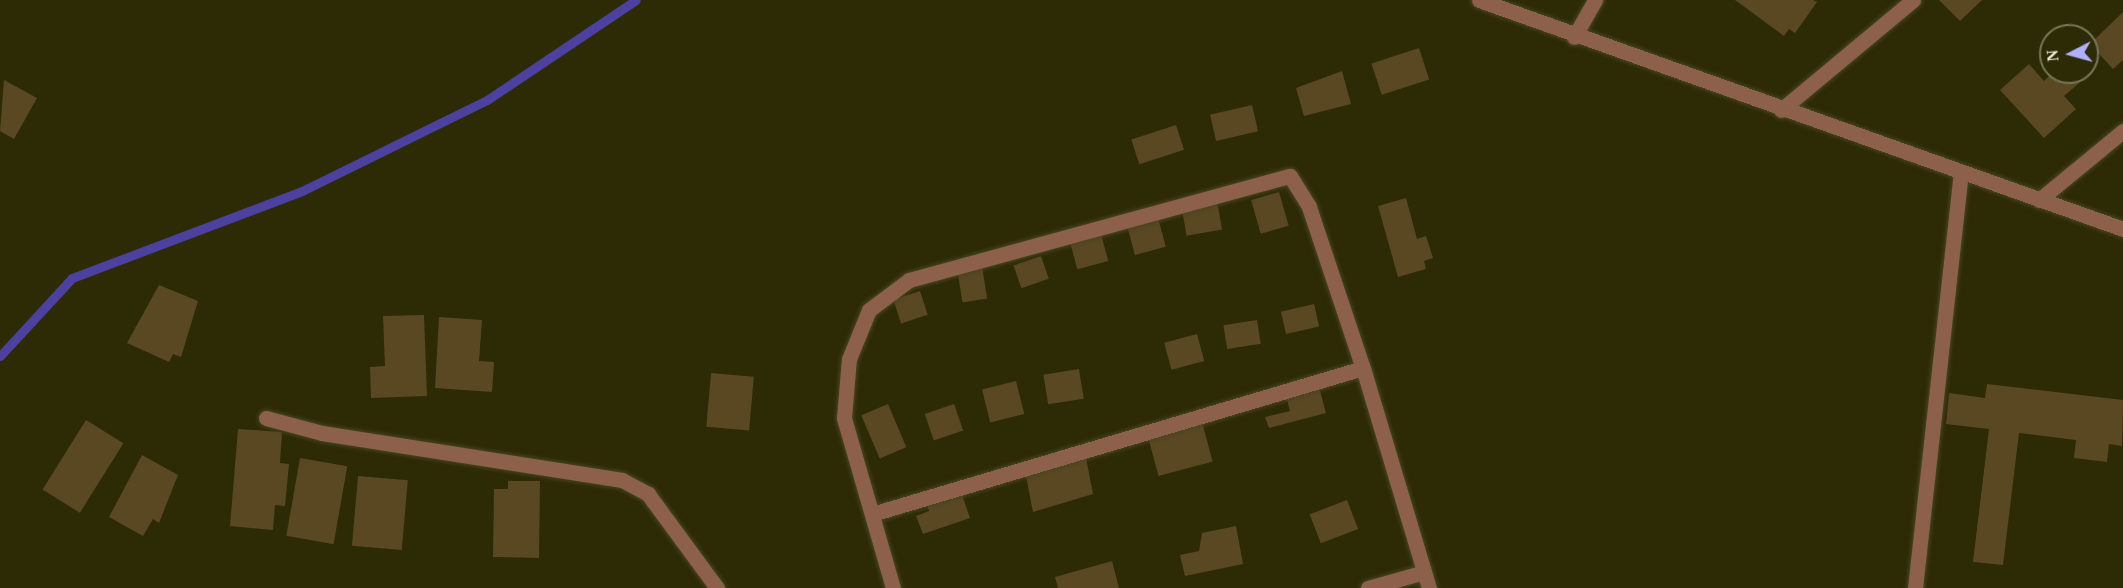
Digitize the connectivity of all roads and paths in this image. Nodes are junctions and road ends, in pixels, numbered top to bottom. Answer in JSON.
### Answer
{"nodes":[{"id":1,"x":1479,"y":0,"type":"edge"},
{"id":2,"x":1595,"y":0,"type":"edge"},
{"id":3,"x":1913,"y":0,"type":"edge"},
{"id":4,"x":1574,"y":37,"type":"junction"},
{"id":5,"x":1781,"y":110,"type":"junction"},
{"id":6,"x":2123,"y":131,"type":"edge"},
{"id":7,"x":1961,"y":173,"type":"junction"},
{"id":8,"x":2039,"y":200,"type":"junction"},
{"id":9,"x":2123,"y":229,"type":"edge"},
{"id":10,"x":1363,"y":368,"type":"junction"},
{"id":11,"x":266,"y":418,"type":"dead end"},
{"id":12,"x":872,"y":514,"type":"junction"},
{"id":13,"x":1424,"y":572,"type":"junction"},
{"id":14,"x":717,"y":588,"type":"edge"},
{"id":15,"x":893,"y":588,"type":"edge"},
{"id":16,"x":1368,"y":588,"type":"edge"},
{"id":17,"x":1429,"y":588,"type":"edge"},
{"id":18,"x":1915,"y":588,"type":"edge"}],
"edges":[{"from":1,"to":4,"type":"street"},
{"from":2,"to":4,"type":"street"},
{"from":3,"to":5,"type":"street"},
{"from":4,"to":5,"type":"street"},
{"from":5,"to":7,"type":"street"},
{"from":6,"to":8,"type":"street"},
{"from":7,"to":8,"type":"street"},
{"from":7,"to":18,"type":"street"},
{"from":8,"to":9,"type":"street"},
{"from":10,"to":12,"type":"street"},
{"from":10,"to":12,"type":"street"},
{"from":10,"to":13,"type":"street"},
{"from":11,"to":14,"type":"street"},
{"from":12,"to":15,"type":"street"},
{"from":13,"to":16,"type":"street"},
{"from":13,"to":17,"type":"street"}]}
